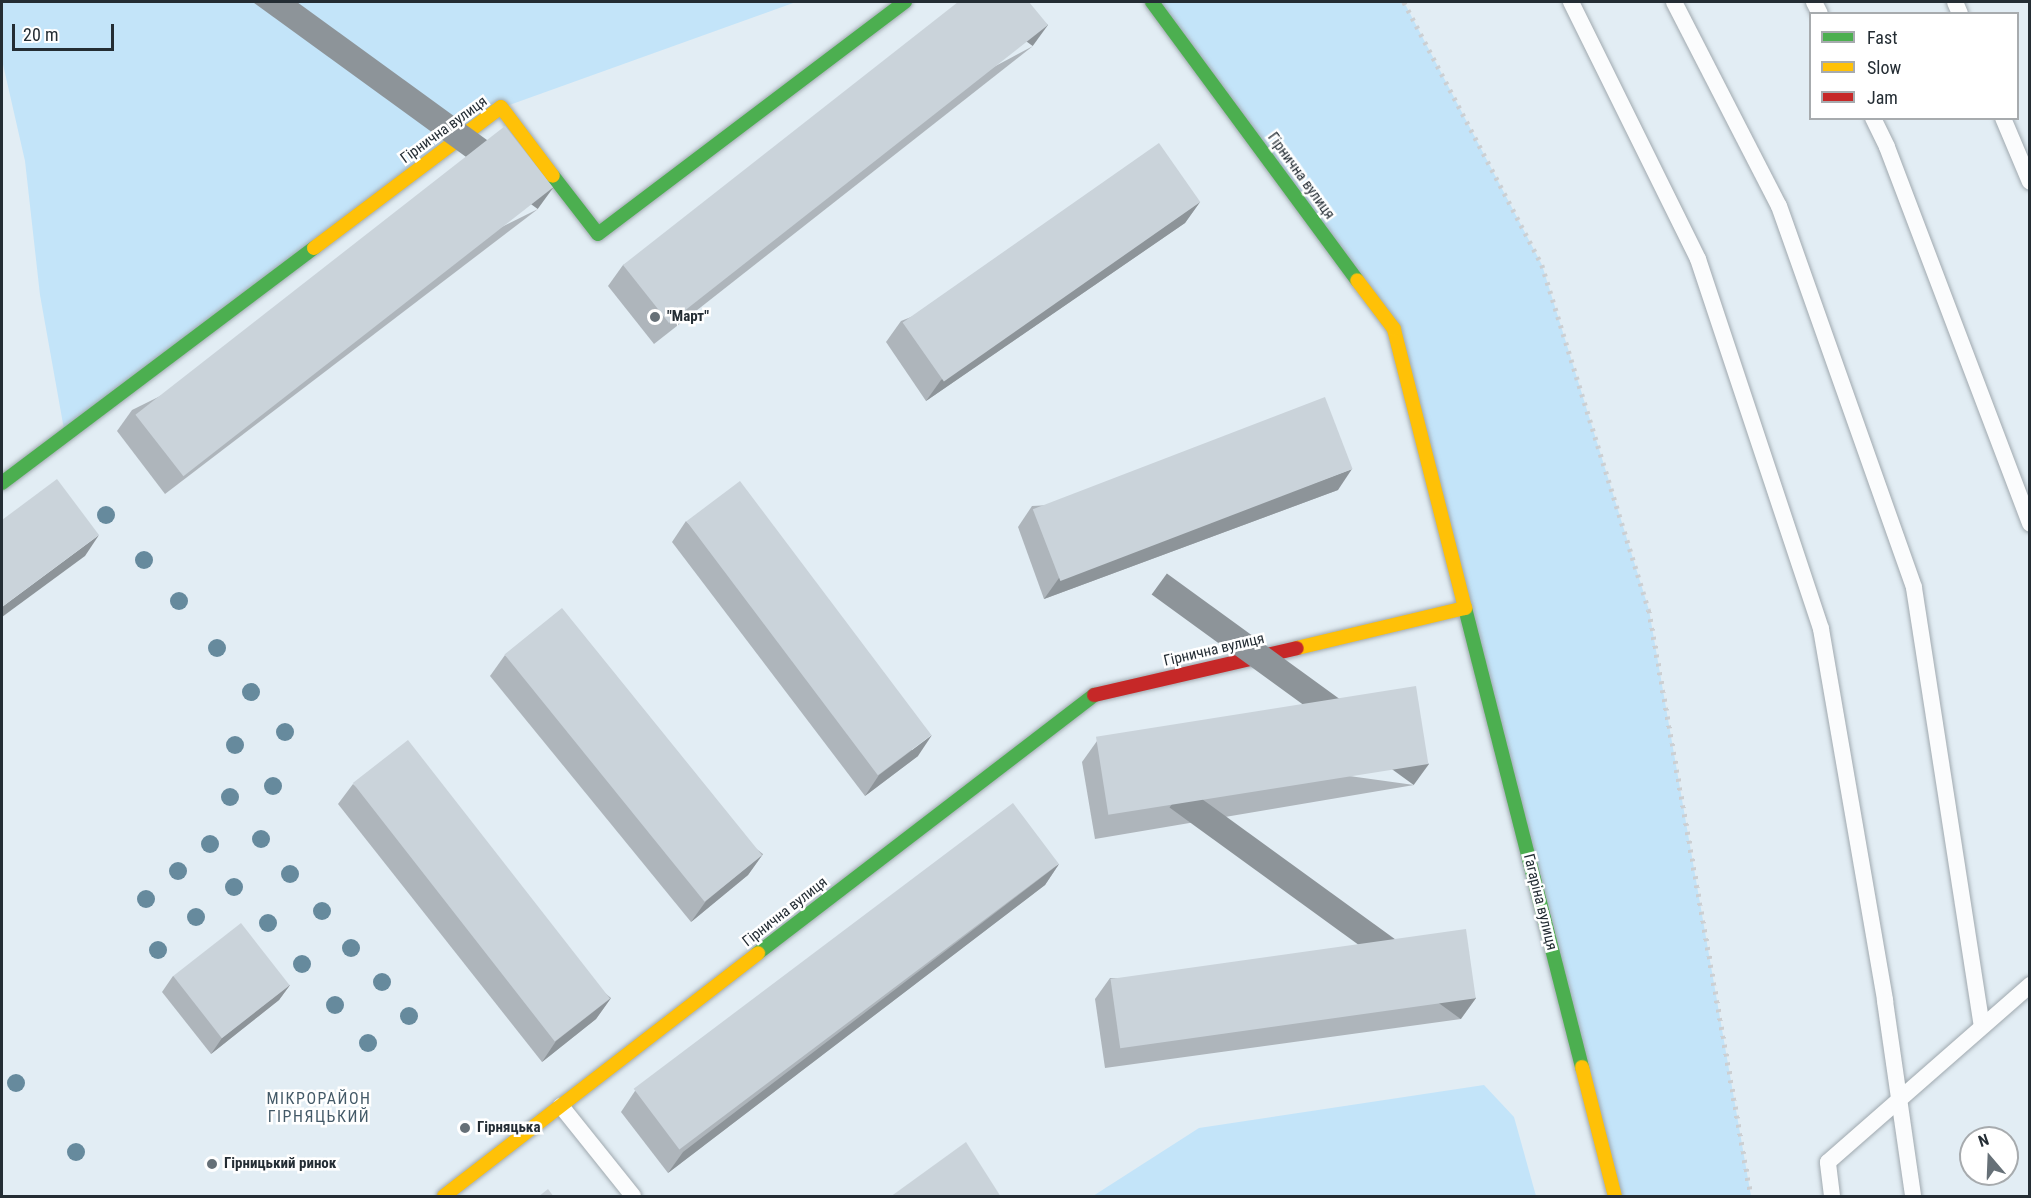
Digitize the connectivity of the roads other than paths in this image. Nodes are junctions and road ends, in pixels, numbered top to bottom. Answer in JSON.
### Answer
{"nodes":[{"id":1,"x":904,"y":2,"type":"edge"},
{"id":2,"x":1152,"y":2,"type":"edge"},
{"id":3,"x":1571,"y":2,"type":"edge"},
{"id":4,"x":1674,"y":2,"type":"edge"},
{"id":5,"x":1874,"y":120,"type":"edge"},
{"id":6,"x":2004,"y":120,"type":"edge"},
{"id":7,"x":2030,"y":182,"type":"edge"},
{"id":8,"x":2,"y":483,"type":"edge"},
{"id":9,"x":2030,"y":524,"type":"edge"},
{"id":10,"x":1465,"y":608,"type":"junction"},
{"id":11,"x":2030,"y":985,"type":"edge"},
{"id":12,"x":1982,"y":1026,"type":"junction"},
{"id":13,"x":1898,"y":1101,"type":"junction"},
{"id":14,"x":561,"y":1106,"type":"junction"},
{"id":15,"x":444,"y":1197,"type":"edge"},
{"id":16,"x":633,"y":1197,"type":"edge"},
{"id":17,"x":1615,"y":1197,"type":"edge"},
{"id":18,"x":1832,"y":1197,"type":"edge"},
{"id":19,"x":1913,"y":1197,"type":"edge"}],
"edges":[{"from":1,"to":8,"type":"street","name":"Гірнична вулиця"},
{"from":2,"to":10,"type":"street","name":"Гірнична вулиця"},
{"from":3,"to":13,"type":"lane"},
{"from":4,"to":12,"type":"lane"},
{"from":5,"to":9,"type":"lane"},
{"from":6,"to":7,"type":"lane"},
{"from":10,"to":14,"type":"street","name":"Гірнична вулиця"},
{"from":10,"to":17,"type":"street","name":"Гагаріна вулиця"},
{"from":11,"to":12,"type":"lane"},
{"from":12,"to":13,"type":"lane"},
{"from":13,"to":18,"type":"lane"},
{"from":13,"to":19,"type":"lane"},
{"from":14,"to":15,"type":"street","name":"Гірнична вулиця"},
{"from":14,"to":16,"type":"lane"}]}
